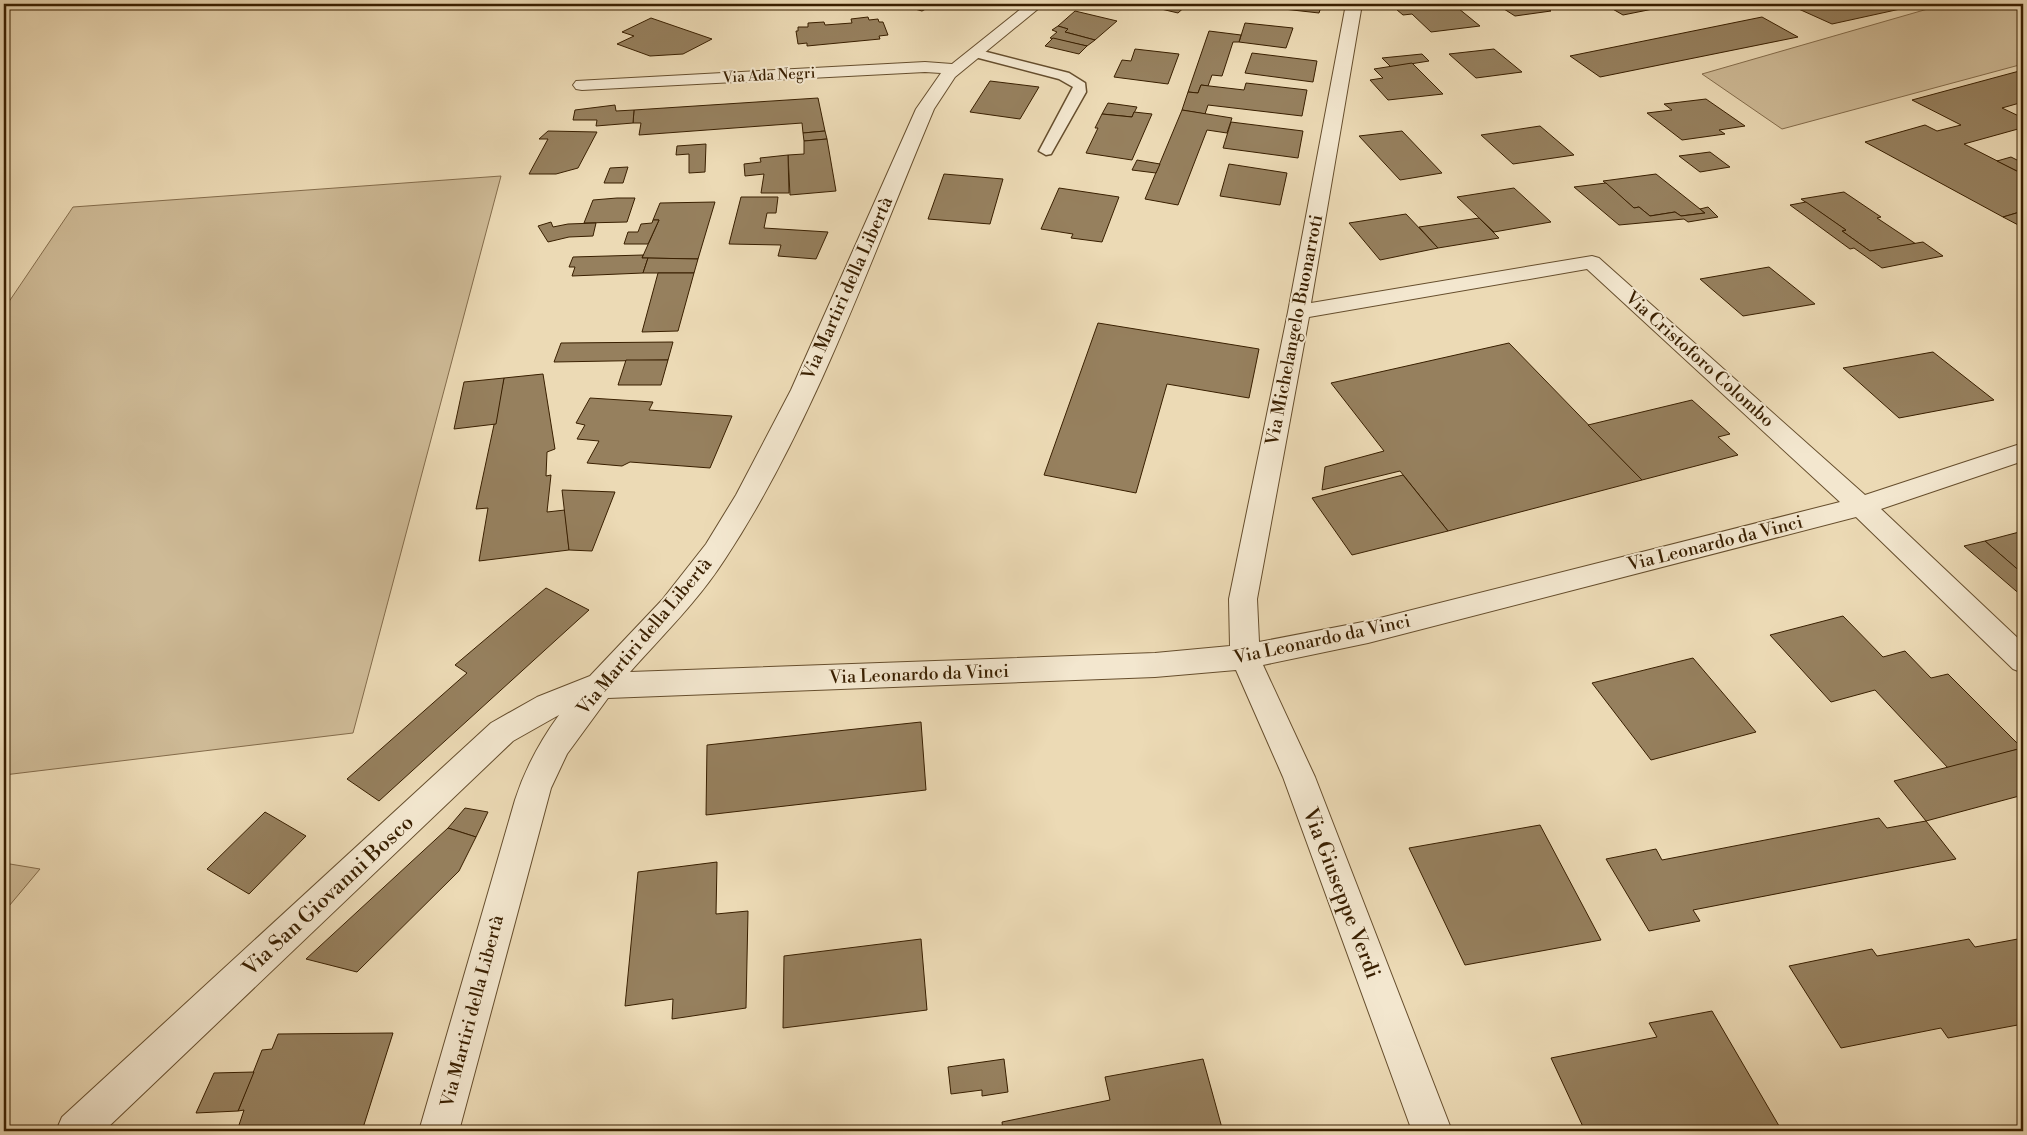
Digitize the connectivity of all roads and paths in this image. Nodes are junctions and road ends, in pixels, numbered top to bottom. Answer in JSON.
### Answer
{"nodes":[{"id":1,"x":1036,"y":4,"type":"edge"},
{"id":2,"x":1354,"y":4,"type":"edge"},
{"id":3,"x":974,"y":52,"type":"junction"},
{"id":4,"x":956,"y":69,"type":"junction"},
{"id":5,"x":582,"y":85,"type":"dead end"},
{"id":6,"x":1046,"y":151,"type":"dead end"},
{"id":7,"x":1299,"y":312,"type":"junction"},
{"id":8,"x":2023,"y":452,"type":"edge"},
{"id":9,"x":1862,"y":506,"type":"junction"},
{"id":10,"x":1245,"y":657,"type":"junction"},
{"id":11,"x":2023,"y":661,"type":"edge"},
{"id":12,"x":598,"y":686,"type":"junction"},
{"id":13,"x":76,"y":1131,"type":"edge"},
{"id":14,"x":439,"y":1131,"type":"edge"},
{"id":15,"x":1432,"y":1131,"type":"edge"}],
"edges":[{"from":1,"to":3,"type":"street","name":"Via Martiri della Libertà"},
{"from":2,"to":7,"type":"street","name":"Via Michelangelo Buonarroti"},
{"from":3,"to":4,"type":"street","name":"Via Martiri della Libertà"},
{"from":3,"to":6,"type":"lane"},
{"from":4,"to":5,"type":"street","name":"Via Ada Negri"},
{"from":4,"to":12,"type":"street","name":"Via Martiri della Libertà"},
{"from":7,"to":9,"type":"street","name":"Via Cristoforo Colombo"},
{"from":7,"to":10,"type":"street","name":"Via Michelangelo Buonarroti"},
{"from":8,"to":9,"type":"street","name":"Via Leonardo da Vinci"},
{"from":9,"to":10,"type":"street","name":"Via Leonardo da Vinci"},
{"from":9,"to":11,"type":"street","name":"Via Cristoforo Colombo"},
{"from":10,"to":12,"type":"street","name":"Via Leonardo da Vinci"},
{"from":10,"to":15,"type":"street","name":"Via Giuseppe Verdi"},
{"from":12,"to":13,"type":"street","name":"Via San Giovanni Bosco"},
{"from":12,"to":14,"type":"street","name":"Via Martiri della Libertà"}]}
